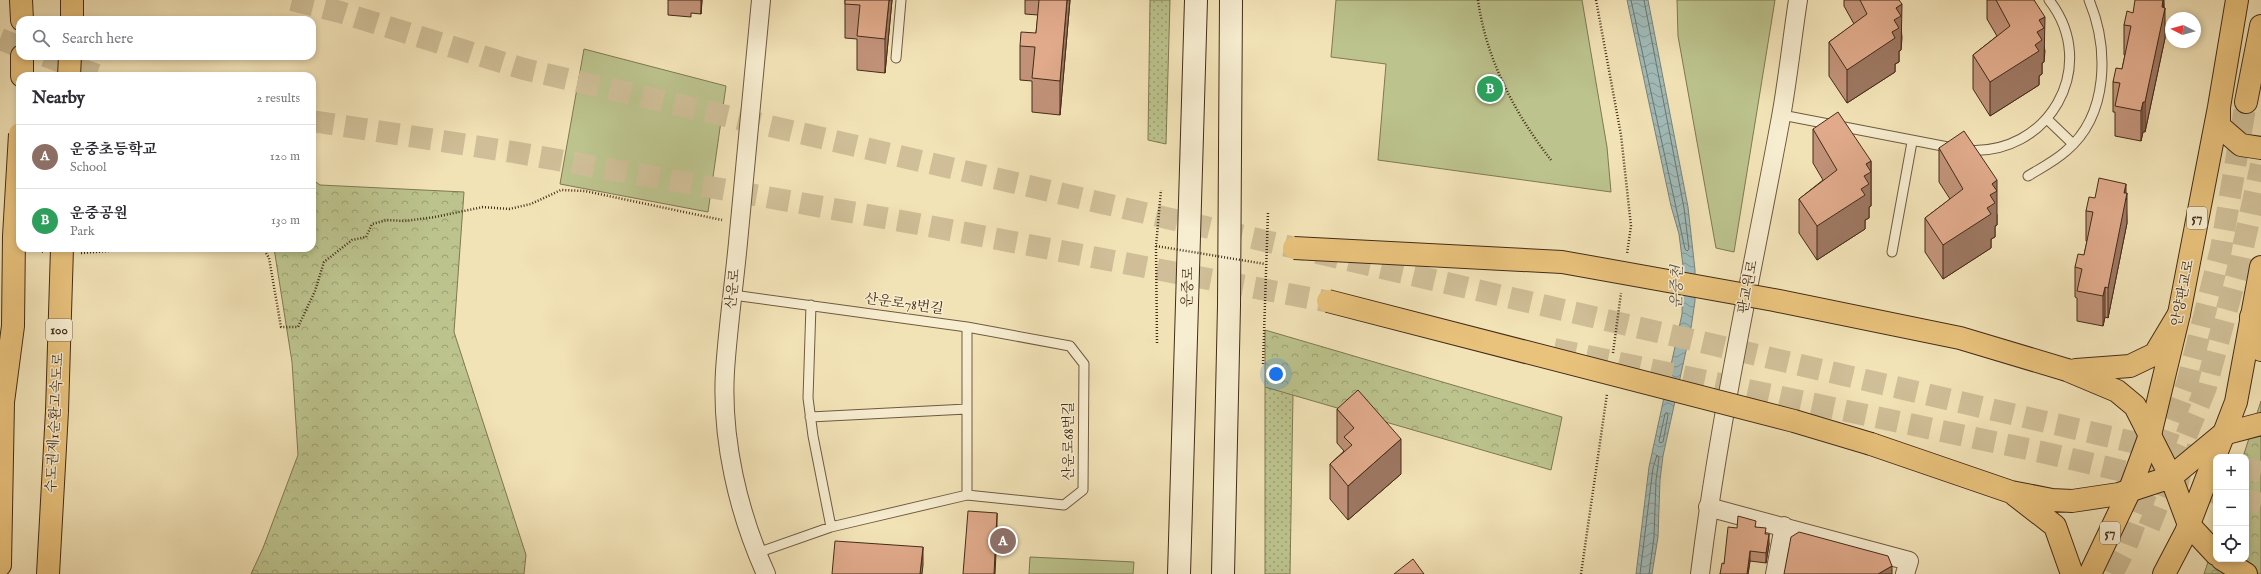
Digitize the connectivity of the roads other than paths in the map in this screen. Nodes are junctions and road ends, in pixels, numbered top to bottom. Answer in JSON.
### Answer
{"nodes":[{"id":1,"x":21,"y":0,"type":"edge"},
{"id":2,"x":72,"y":0,"type":"edge"},
{"id":3,"x":761,"y":0,"type":"edge"},
{"id":4,"x":901,"y":0,"type":"edge"},
{"id":5,"x":1196,"y":0,"type":"edge"},
{"id":6,"x":1231,"y":0,"type":"edge"},
{"id":7,"x":1798,"y":0,"type":"edge"},
{"id":8,"x":2090,"y":0,"type":"edge"},
{"id":9,"x":2237,"y":0,"type":"edge"},
{"id":10,"x":2054,"y":2,"type":"edge"},
{"id":11,"x":22,"y":16,"type":"edge"},
{"id":12,"x":72,"y":16,"type":"edge"},
{"id":13,"x":2261,"y":26,"type":"edge"},
{"id":14,"x":896,"y":58,"type":"dead end"},
{"id":15,"x":22,"y":60,"type":"edge"},
{"id":16,"x":70,"y":60,"type":"edge"},
{"id":17,"x":22,"y":72,"type":"edge"},
{"id":18,"x":69,"y":72,"type":"edge"},
{"id":19,"x":2246,"y":102,"type":"tunnel mouth"},
{"id":20,"x":2219,"y":107,"type":"junction"},
{"id":21,"x":1782,"y":115,"type":"junction"},
{"id":22,"x":2047,"y":120,"type":"junction"},
{"id":23,"x":1912,"y":142,"type":"junction"},
{"id":24,"x":2073,"y":144,"type":"junction"},
{"id":25,"x":2261,"y":148,"type":"edge"},
{"id":26,"x":2028,"y":176,"type":"dead end"},
{"id":27,"x":16,"y":202,"type":"edge"},
{"id":28,"x":1294,"y":248,"type":"dead end"},
{"id":29,"x":62,"y":252,"type":"edge"},
{"id":30,"x":1892,"y":252,"type":"dead end"},
{"id":31,"x":2261,"y":267,"type":"edge"},
{"id":32,"x":732,"y":295,"type":"junction"},
{"id":33,"x":1328,"y":302,"type":"tunnel mouth"},
{"id":34,"x":811,"y":305,"type":"junction"},
{"id":35,"x":2179,"y":314,"type":"junction"},
{"id":36,"x":2251,"y":317,"type":"junction"},
{"id":37,"x":967,"y":327,"type":"junction"},
{"id":38,"x":1070,"y":346,"type":"joint"},
{"id":39,"x":2261,"y":350,"type":"edge"},
{"id":40,"x":2067,"y":370,"type":"junction"},
{"id":41,"x":967,"y":409,"type":"junction"},
{"id":42,"x":810,"y":417,"type":"junction"},
{"id":43,"x":2261,"y":424,"type":"edge"},
{"id":44,"x":2150,"y":434,"type":"junction"},
{"id":45,"x":2223,"y":434,"type":"junction"},
{"id":46,"x":2171,"y":477,"type":"junction"},
{"id":47,"x":2011,"y":492,"type":"junction"},
{"id":48,"x":2129,"y":492,"type":"junction"},
{"id":49,"x":967,"y":495,"type":"junction"},
{"id":50,"x":1708,"y":507,"type":"junction"},
{"id":51,"x":2189,"y":525,"type":"junction"},
{"id":52,"x":831,"y":526,"type":"junction"},
{"id":53,"x":1784,"y":526,"type":"junction"},
{"id":54,"x":2213,"y":551,"type":"edge"},
{"id":55,"x":757,"y":553,"type":"junction"},
{"id":56,"x":2227,"y":562,"type":"edge"},
{"id":57,"x":0,"y":565,"type":"edge"},
{"id":58,"x":1907,"y":568,"type":"edge"},
{"id":59,"x":48,"y":574,"type":"edge"},
{"id":60,"x":766,"y":574,"type":"edge"},
{"id":61,"x":1179,"y":574,"type":"edge"},
{"id":62,"x":1223,"y":574,"type":"edge"},
{"id":63,"x":1700,"y":574,"type":"edge"},
{"id":64,"x":1776,"y":574,"type":"edge"},
{"id":65,"x":2072,"y":574,"type":"edge"},
{"id":66,"x":2090,"y":574,"type":"edge"},
{"id":67,"x":2164,"y":574,"type":"edge"},
{"id":68,"x":2246,"y":574,"type":"edge"}],
"edges":[{"from":1,"to":11,"type":"main road"},
{"from":2,"to":12,"type":"main road"},
{"from":3,"to":32,"type":"street","name":"산운로"},
{"from":4,"to":14,"type":"lane"},
{"from":5,"to":61,"type":"main road","name":"운중로"},
{"from":6,"to":62,"type":"main road"},
{"from":7,"to":21,"type":"street","name":"판교원로"},
{"from":8,"to":24,"type":"lane"},
{"from":9,"to":20,"type":"main road","name":"안양판교로","number":"57"},
{"from":10,"to":22,"type":"lane"},
{"from":13,"to":19,"type":"main road"},
{"from":15,"to":17,"type":"main road"},
{"from":16,"to":18,"type":"main road","bridge":true},
{"from":20,"to":25,"type":"main road"},
{"from":20,"to":35,"type":"main road","name":"안양판교로","number":"57"},
{"from":21,"to":23,"type":"lane"},
{"from":21,"to":50,"type":"street","name":"판교원로"},
{"from":22,"to":23,"type":"lane"},
{"from":22,"to":24,"type":"lane"},
{"from":23,"to":30,"type":"lane"},
{"from":24,"to":26,"type":"lane"},
{"from":27,"to":57,"type":"main road","bridge":true},
{"from":28,"to":40,"type":"main road","bridge":true},
{"from":29,"to":59,"type":"main road","name":"수도권제1순환고속도로","number":"100","bridge":true},
{"from":31,"to":36,"type":"main road"},
{"from":32,"to":34,"type":"lane","name":"산운로78번길"},
{"from":32,"to":55,"type":"street","name":"산운로"},
{"from":33,"to":47,"type":"main road","bridge":true},
{"from":34,"to":37,"type":"lane","name":"산운로78번길"},
{"from":34,"to":42,"type":"lane"},
{"from":35,"to":40,"type":"main road"},
{"from":35,"to":44,"type":"main road","name":"안양판교로","number":"57"},
{"from":36,"to":39,"type":"main road"},
{"from":36,"to":45,"type":"main road"},
{"from":37,"to":38,"type":"lane","name":"산운로78번길"},
{"from":37,"to":41,"type":"lane"},
{"from":38,"to":49,"type":"lane","name":"산운로68번길"},
{"from":40,"to":44,"type":"main road"},
{"from":41,"to":42,"type":"lane"},
{"from":41,"to":49,"type":"lane"},
{"from":42,"to":52,"type":"lane"},
{"from":43,"to":45,"type":"main road"},
{"from":44,"to":46,"type":"main road"},
{"from":44,"to":48,"type":"main road","name":"안양판교로","number":"57"},
{"from":45,"to":46,"type":"main road"},
{"from":45,"to":51,"type":"main road"},
{"from":46,"to":48,"type":"main road"},
{"from":46,"to":51,"type":"main road"},
{"from":47,"to":48,"type":"main road"},
{"from":47,"to":65,"type":"main road"},
{"from":48,"to":66,"type":"main road","name":"안양판교로","number":"57"},
{"from":49,"to":52,"type":"lane","name":"산운로68번길"},
{"from":50,"to":53,"type":"street"},
{"from":50,"to":63,"type":"street","name":"판교원로"},
{"from":51,"to":54,"type":"main road"},
{"from":51,"to":67,"type":"main road"},
{"from":52,"to":55,"type":"lane","name":"산운로68번길"},
{"from":53,"to":58,"type":"street"},
{"from":53,"to":64,"type":"street"},
{"from":55,"to":60,"type":"street","name":"산운로"},
{"from":56,"to":68,"type":"main road"}]}
